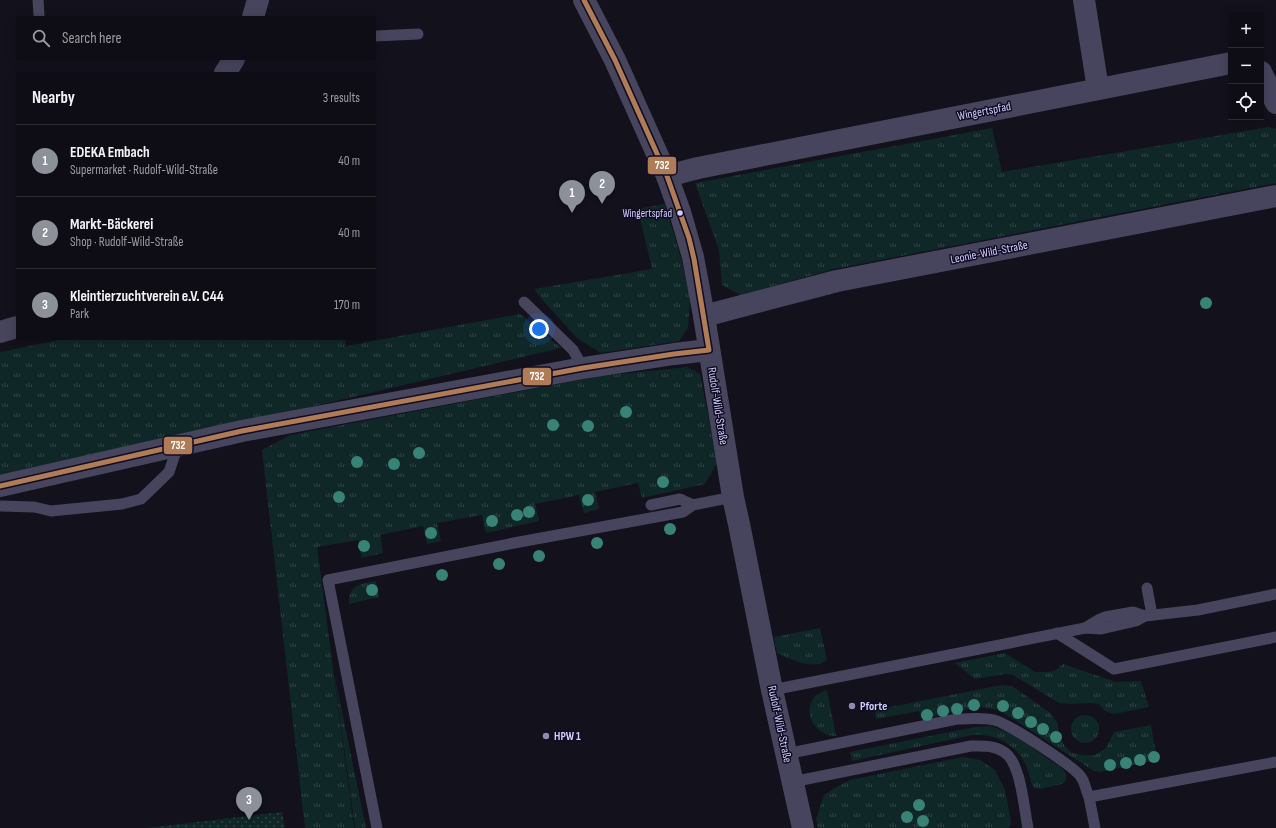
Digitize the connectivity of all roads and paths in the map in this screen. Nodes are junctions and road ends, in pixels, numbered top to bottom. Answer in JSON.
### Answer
{"nodes":[{"id":1,"x":38,"y":0,"type":"edge"},
{"id":2,"x":258,"y":0,"type":"edge"},
{"id":3,"x":584,"y":0,"type":"edge"},
{"id":4,"x":1084,"y":0,"type":"edge"},
{"id":5,"x":39,"y":15,"type":"dead end"},
{"id":6,"x":253,"y":16,"type":"edge"},
{"id":7,"x":418,"y":34,"type":"dead end"},
{"id":8,"x":376,"y":36,"type":"edge"},
{"id":9,"x":233,"y":60,"type":"edge"},
{"id":10,"x":1228,"y":64,"type":"edge"},
{"id":11,"x":226,"y":72,"type":"edge"},
{"id":12,"x":1264,"y":78,"type":"edge"},
{"id":13,"x":1098,"y":89,"type":"junction"},
{"id":14,"x":1276,"y":103,"type":"edge"},
{"id":15,"x":667,"y":176,"type":"junction"},
{"id":16,"x":1276,"y":196,"type":"edge"},
{"id":17,"x":524,"y":302,"type":"dead end"},
{"id":18,"x":704,"y":316,"type":"junction"},
{"id":19,"x":16,"y":327,"type":"edge"},
{"id":20,"x":0,"y":332,"type":"edge"},
{"id":21,"x":709,"y":350,"type":"junction"},
{"id":22,"x":583,"y":368,"type":"junction"},
{"id":23,"x":178,"y":445,"type":"junction"},
{"id":24,"x":0,"y":486,"type":"edge"},
{"id":25,"x":732,"y":497,"type":"junction"},
{"id":26,"x":651,"y":504,"type":"dead end"},
{"id":27,"x":693,"y":505,"type":"junction"},
{"id":28,"x":0,"y":506,"type":"edge"},
{"id":29,"x":1147,"y":588,"type":"dead end"},
{"id":30,"x":1276,"y":594,"type":"edge"},
{"id":31,"x":1149,"y":615,"type":"junction"},
{"id":32,"x":1057,"y":634,"type":"junction"},
{"id":33,"x":1276,"y":638,"type":"edge"},
{"id":34,"x":772,"y":690,"type":"junction"},
{"id":35,"x":786,"y":754,"type":"junction"},
{"id":36,"x":1276,"y":762,"type":"edge"},
{"id":37,"x":792,"y":782,"type":"junction"},
{"id":38,"x":1089,"y":797,"type":"junction"},
{"id":39,"x":1027,"y":827,"type":"edge"},
{"id":40,"x":377,"y":828,"type":"edge"},
{"id":41,"x":803,"y":828,"type":"edge"},
{"id":42,"x":1095,"y":828,"type":"edge"}],
"edges":[{"from":1,"to":5,"type":"lane"},
{"from":2,"to":6,"type":"street"},
{"from":3,"to":15,"type":"street","name":"Rudolf-Wild-Straße"},
{"from":4,"to":13,"type":"street"},
{"from":7,"to":8,"type":"lane"},
{"from":9,"to":11,"type":"street"},
{"from":10,"to":13,"type":"street","name":"Wingertspfad"},
{"from":12,"to":14,"type":"street"},
{"from":13,"to":15,"type":"street","name":"Wingertspfad"},
{"from":15,"to":18,"type":"street","name":"Rudolf-Wild-Straße"},
{"from":16,"to":18,"type":"street","name":"Leonie-Wild-Straße"},
{"from":17,"to":22,"type":"lane"},
{"from":18,"to":21,"type":"street","name":"Rudolf-Wild-Straße"},
{"from":19,"to":20,"type":"street"},
{"from":21,"to":22,"type":"street"},
{"from":21,"to":25,"type":"street","name":"Rudolf-Wild-Straße"},
{"from":22,"to":23,"type":"street"},
{"from":23,"to":24,"type":"street"},
{"from":23,"to":28,"type":"lane"},
{"from":25,"to":27,"type":"lane"},
{"from":25,"to":34,"type":"street","name":"Rudolf-Wild-Straße"},
{"from":26,"to":27,"type":"lane"},
{"from":27,"to":40,"type":"lane"},
{"from":29,"to":31,"type":"lane"},
{"from":30,"to":31,"type":"lane"},
{"from":31,"to":32,"type":"lane"},
{"from":32,"to":33,"type":"lane"},
{"from":32,"to":34,"type":"lane"},
{"from":34,"to":35,"type":"street","name":"Rudolf-Wild-Straße"},
{"from":35,"to":37,"type":"street","name":"Rudolf-Wild-Straße"},
{"from":35,"to":38,"type":"lane"},
{"from":36,"to":38,"type":"lane"},
{"from":37,"to":39,"type":"lane"},
{"from":37,"to":41,"type":"street","name":"Rudolf-Wild-Straße"},
{"from":38,"to":42,"type":"lane"}]}
